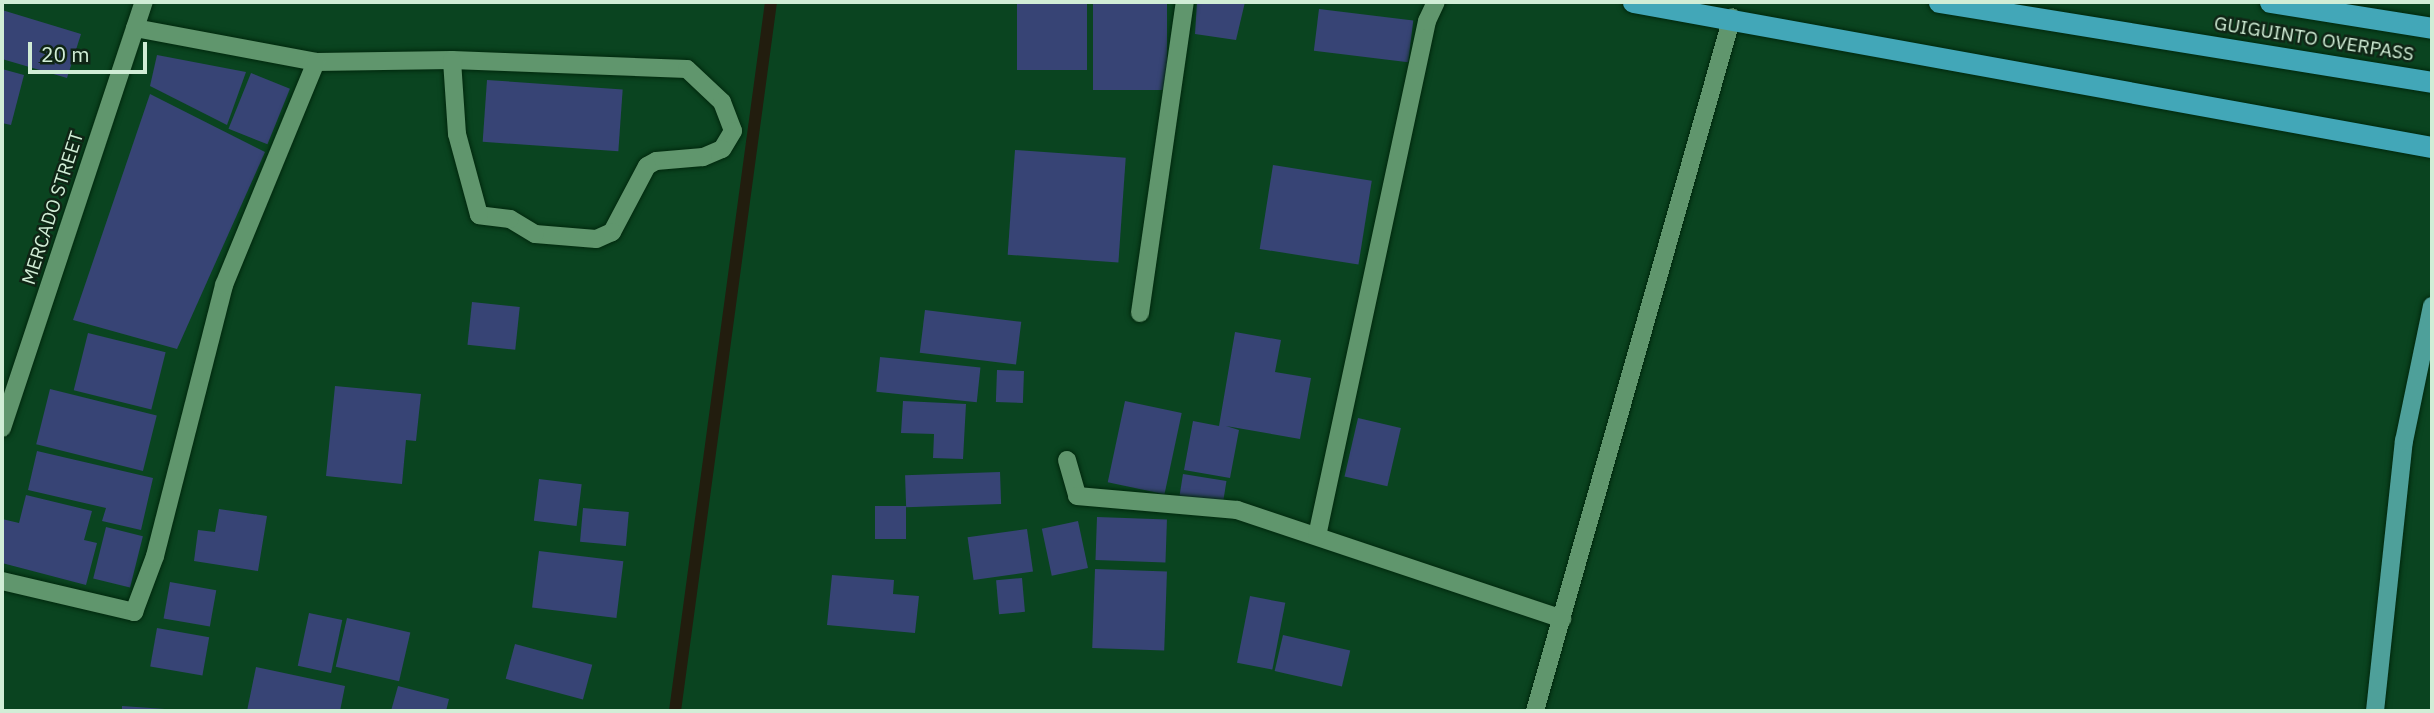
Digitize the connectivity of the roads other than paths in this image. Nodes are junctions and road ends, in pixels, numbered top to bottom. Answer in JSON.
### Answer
{"nodes":[{"id":1,"x":144,"y":2,"type":"edge"},
{"id":2,"x":1185,"y":2,"type":"edge"},
{"id":3,"x":1436,"y":2,"type":"edge"},
{"id":4,"x":1633,"y":2,"type":"edge"},
{"id":5,"x":1939,"y":2,"type":"edge"},
{"id":6,"x":2270,"y":2,"type":"edge"},
{"id":7,"x":1732,"y":17,"type":"junction"},
{"id":8,"x":135,"y":28,"type":"junction"},
{"id":9,"x":2432,"y":28,"type":"edge"},
{"id":10,"x":452,"y":60,"type":"junction"},
{"id":11,"x":316,"y":62,"type":"junction"},
{"id":12,"x":2432,"y":82,"type":"edge"},
{"id":13,"x":2432,"y":147,"type":"edge"},
{"id":14,"x":2432,"y":306,"type":"edge"},
{"id":15,"x":1140,"y":313,"type":"dead end"},
{"id":16,"x":2,"y":428,"type":"edge"},
{"id":17,"x":1067,"y":460,"type":"dead end"},
{"id":18,"x":1317,"y":536,"type":"junction"},
{"id":19,"x":2,"y":581,"type":"edge"},
{"id":20,"x":1562,"y":619,"type":"junction"},
{"id":21,"x":1535,"y":711,"type":"edge"},
{"id":22,"x":2375,"y":711,"type":"edge"}],
"edges":[{"from":1,"to":8,"type":"street","name":"MERCADO STREET"},
{"from":2,"to":15,"type":"street"},
{"from":3,"to":18,"type":"street"},
{"from":4,"to":7,"type":"highway"},
{"from":5,"to":12,"type":"highway","name":"GUIGUINTO OVERPASS"},
{"from":6,"to":9,"type":"highway","name":"GUIGUINTO OVERPASS"},
{"from":7,"to":13,"type":"highway"},
{"from":7,"to":20,"type":"street"},
{"from":8,"to":11,"type":"street"},
{"from":8,"to":16,"type":"street","name":"MERCADO STREET"},
{"from":10,"to":10,"type":"street"},
{"from":10,"to":11,"type":"street"},
{"from":11,"to":19,"type":"street"},
{"from":14,"to":22,"type":"main road"},
{"from":17,"to":18,"type":"street"},
{"from":18,"to":20,"type":"street"},
{"from":20,"to":21,"type":"street"}]}
